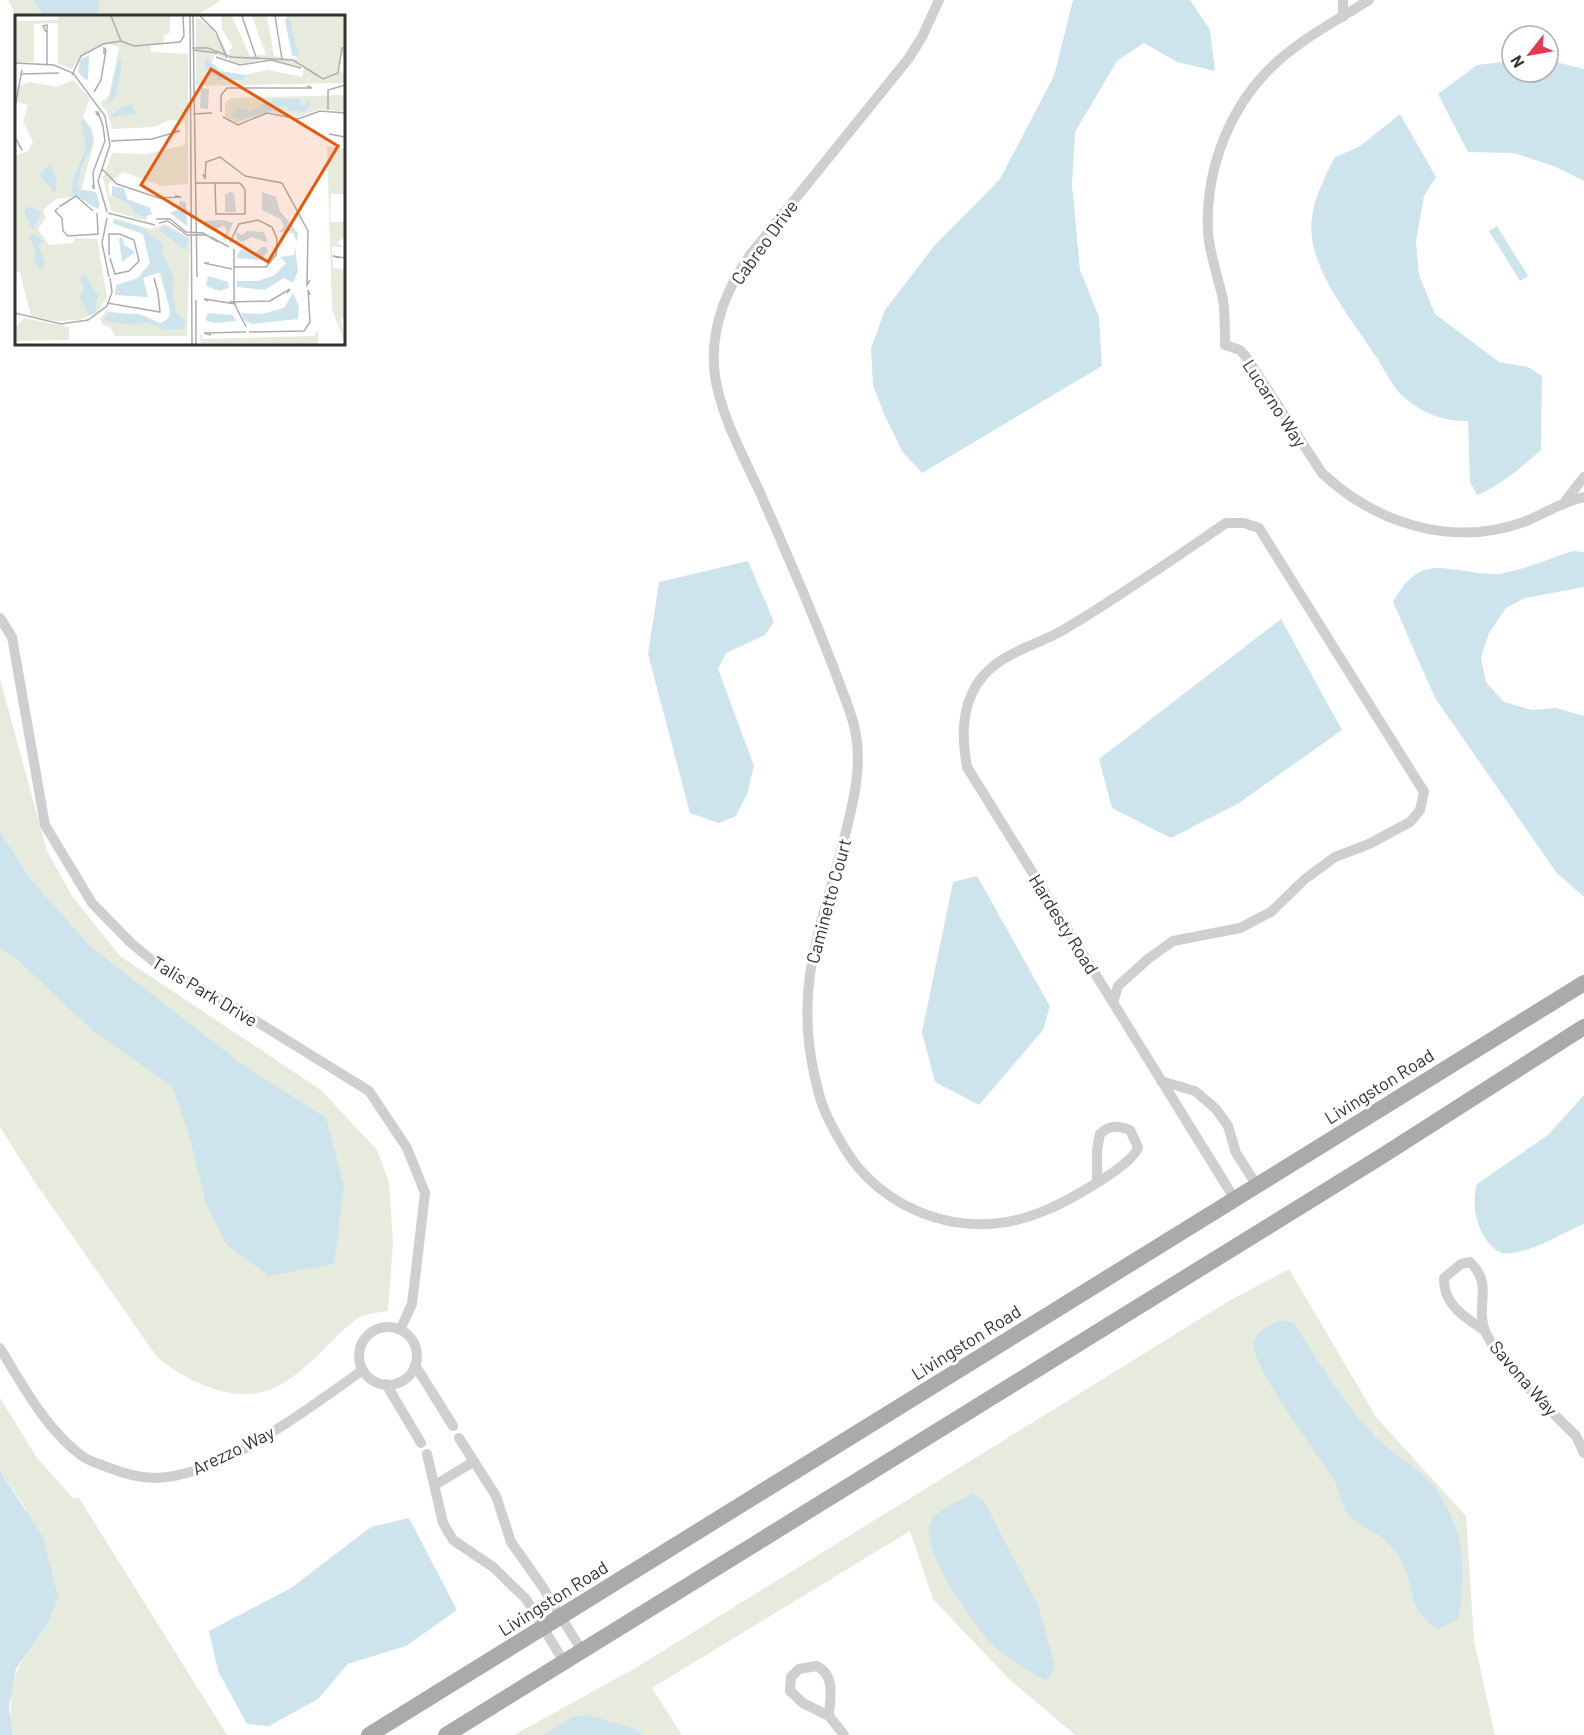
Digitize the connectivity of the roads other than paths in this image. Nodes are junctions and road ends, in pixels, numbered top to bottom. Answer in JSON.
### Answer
{"nodes":[{"id":1,"x":939,"y":0,"type":"edge"},
{"id":2,"x":1343,"y":0,"type":"edge"},
{"id":3,"x":1365,"y":1,"type":"edge"},
{"id":4,"x":1343,"y":16,"type":"junction"},
{"id":5,"x":1584,"y":477,"type":"edge"},
{"id":6,"x":1584,"y":497,"type":"edge"},
{"id":7,"x":1566,"y":500,"type":"junction"},
{"id":8,"x":800,"y":583,"type":"joint"},
{"id":9,"x":0,"y":618,"type":"edge"},
{"id":10,"x":1584,"y":983,"type":"edge"},
{"id":11,"x":1113,"y":1003,"type":"junction"},
{"id":12,"x":1584,"y":1027,"type":"edge"},
{"id":13,"x":1161,"y":1081,"type":"junction"},
{"id":14,"x":1097,"y":1181,"type":"junction"},
{"id":15,"x":1256,"y":1184,"type":"junction"},
{"id":16,"x":1234,"y":1198,"type":"junction"},
{"id":17,"x":400,"y":1330,"type":"junction"},
{"id":18,"x":1485,"y":1331,"type":"junction"},
{"id":19,"x":0,"y":1348,"type":"edge"},
{"id":20,"x":415,"y":1365,"type":"junction"},
{"id":21,"x":363,"y":1371,"type":"junction"},
{"id":22,"x":386,"y":1384,"type":"junction"},
{"id":23,"x":453,"y":1426,"type":"dead end"},
{"id":24,"x":459,"y":1438,"type":"dead end"},
{"id":25,"x":421,"y":1443,"type":"dead end"},
{"id":26,"x":427,"y":1454,"type":"dead end"},
{"id":27,"x":1584,"y":1454,"type":"edge"},
{"id":28,"x":473,"y":1462,"type":"junction"},
{"id":29,"x":435,"y":1485,"type":"junction"},
{"id":30,"x":559,"y":1617,"type":"junction"},
{"id":31,"x":543,"y":1627,"type":"junction"},
{"id":32,"x":582,"y":1651,"type":"junction"},
{"id":33,"x":564,"y":1662,"type":"junction"},
{"id":34,"x":830,"y":1716,"type":"junction"},
{"id":35,"x":369,"y":1735,"type":"edge"},
{"id":36,"x":446,"y":1735,"type":"edge"},
{"id":37,"x":844,"y":1735,"type":"edge"}],
"edges":[{"from":1,"to":8,"type":"street","name":"Cabreo Drive"},
{"from":2,"to":4,"type":"street"},
{"from":3,"to":4,"type":"street","name":"Lucarno Way"},
{"from":4,"to":7,"type":"street","name":"Lucarno Way"},
{"from":5,"to":7,"type":"street","name":"Lucarno Way"},
{"from":6,"to":7,"type":"street","name":"Lucarno Way"},
{"from":8,"to":14,"type":"street","name":"Caminetto Court"},
{"from":9,"to":17,"type":"street","name":"Talis Park Drive"},
{"from":10,"to":15,"type":"main road","name":"Livingston Road"},
{"from":11,"to":11,"type":"street","name":"Hardesty Road"},
{"from":11,"to":13,"type":"street","name":"Hardesty Road"},
{"from":12,"to":32,"type":"main road"},
{"from":13,"to":15,"type":"street"},
{"from":13,"to":16,"type":"street","name":"Hardesty Road"},
{"from":14,"to":14,"type":"street","name":"Caminetto Court"},
{"from":15,"to":16,"type":"main road","name":"Livingston Road"},
{"from":16,"to":30,"type":"main road","name":"Livingston Road"},
{"from":17,"to":20,"type":"street"},
{"from":17,"to":21,"type":"street"},
{"from":18,"to":18,"type":"street","name":"Savona Way"},
{"from":18,"to":27,"type":"street","name":"Savona Way"},
{"from":19,"to":21,"type":"street","name":"Arezzo Way"},
{"from":20,"to":22,"type":"street"},
{"from":20,"to":23,"type":"street"},
{"from":21,"to":22,"type":"street"},
{"from":22,"to":25,"type":"street"},
{"from":24,"to":28,"type":"street"},
{"from":26,"to":29,"type":"street"},
{"from":28,"to":29,"type":"street"},
{"from":28,"to":30,"type":"street"},
{"from":29,"to":31,"type":"street"},
{"from":30,"to":31,"type":"main road","name":"Livingston Road"},
{"from":30,"to":32,"type":"street"},
{"from":31,"to":33,"type":"street"},
{"from":31,"to":35,"type":"main road","name":"Livingston Road"},
{"from":32,"to":33,"type":"main road"},
{"from":33,"to":36,"type":"main road"},
{"from":34,"to":34,"type":"street"},
{"from":34,"to":37,"type":"street"}]}
